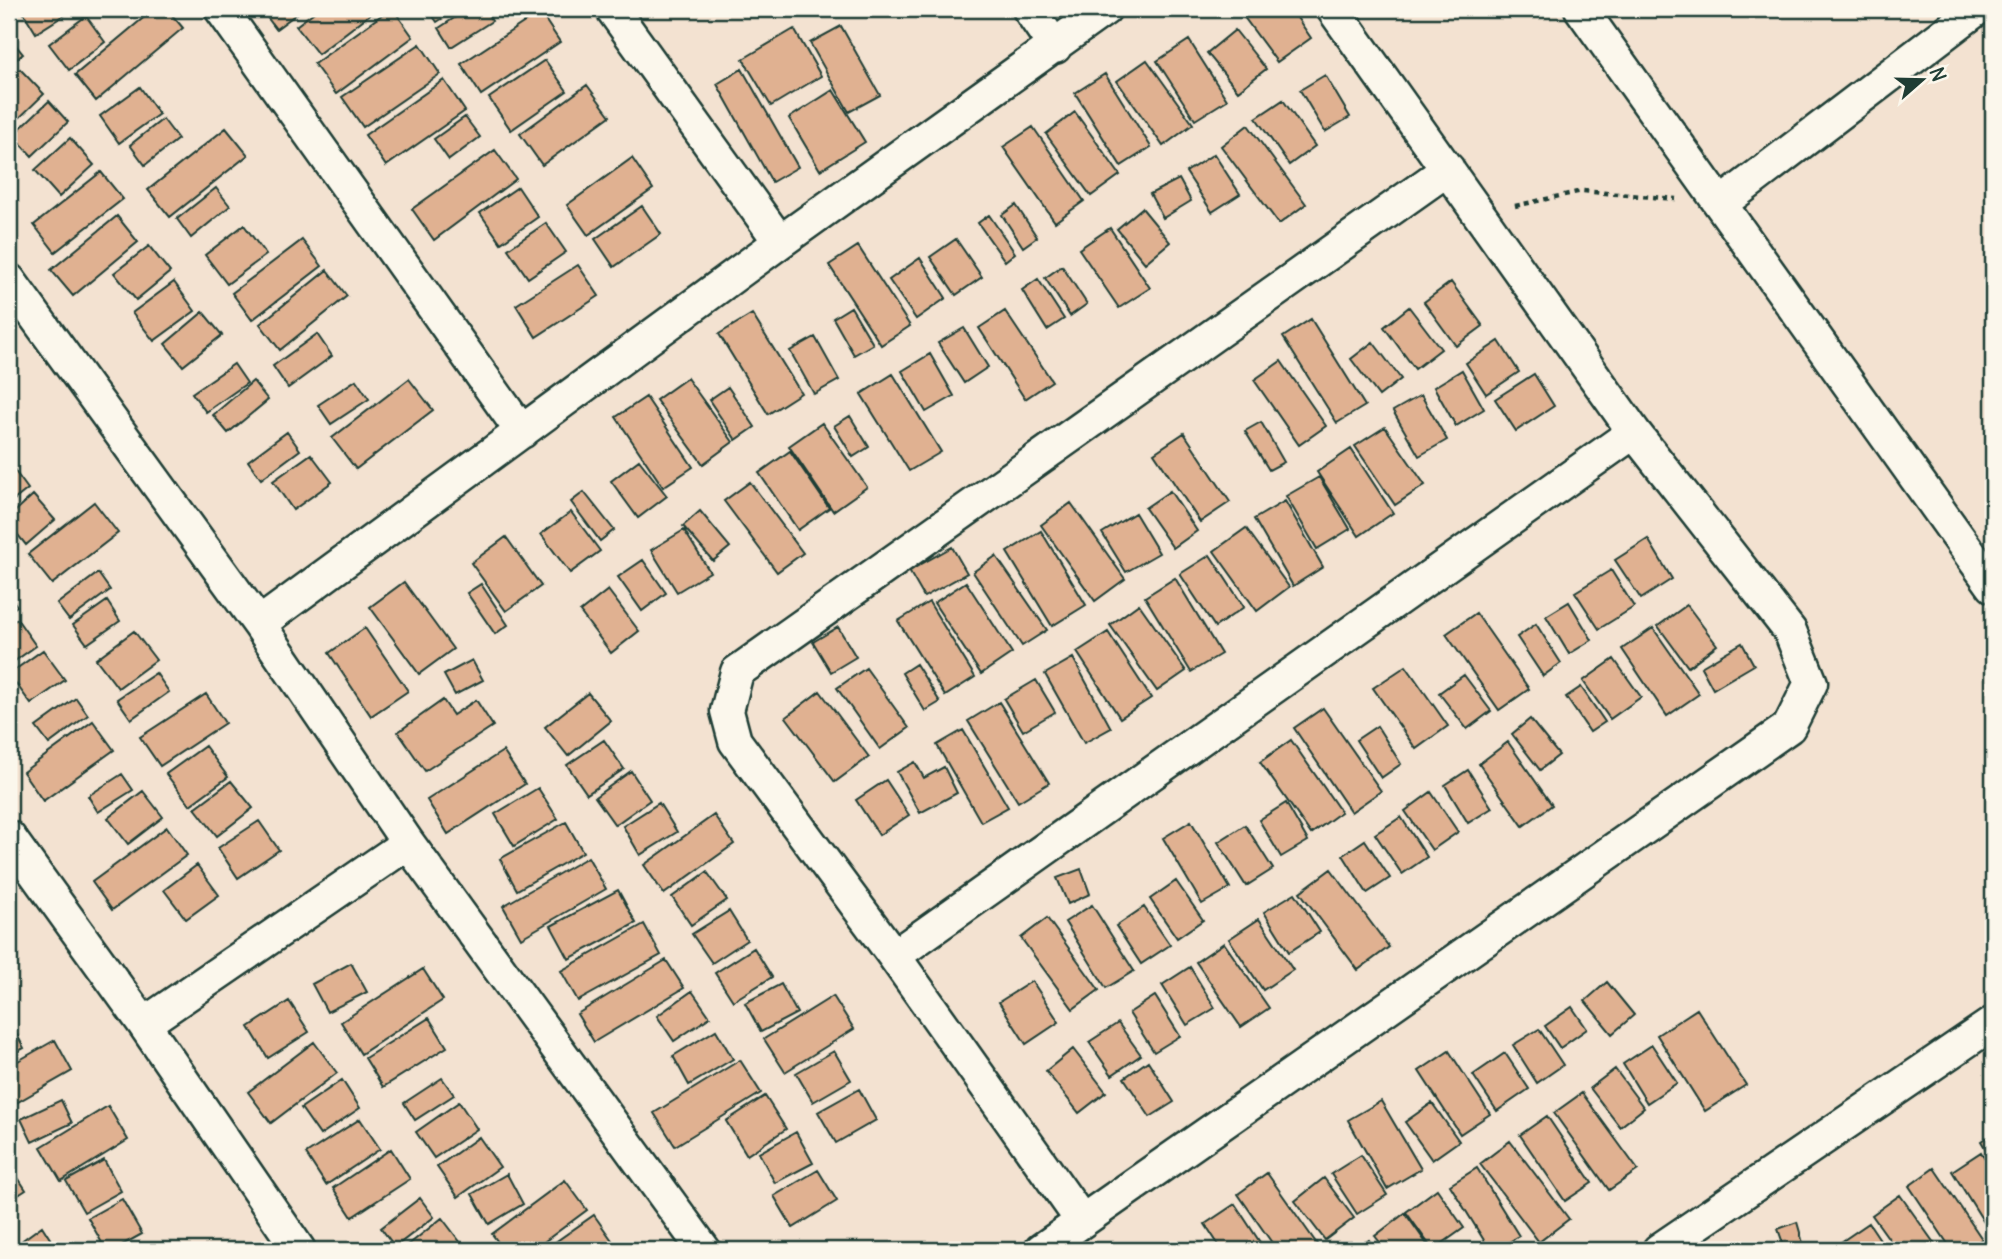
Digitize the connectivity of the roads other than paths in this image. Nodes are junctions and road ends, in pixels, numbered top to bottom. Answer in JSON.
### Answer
{"nodes":[{"id":1,"x":221,"y":9,"type":"edge"},
{"id":2,"x":612,"y":9,"type":"edge"},
{"id":3,"x":1029,"y":9,"type":"edge"},
{"id":4,"x":1105,"y":9,"type":"edge"},
{"id":5,"x":1333,"y":9,"type":"edge"},
{"id":6,"x":1581,"y":9,"type":"edge"},
{"id":7,"x":1977,"y":9,"type":"edge"},
{"id":8,"x":1055,"y":47,"type":"junction"},
{"id":9,"x":1448,"y":169,"type":"junction"},
{"id":10,"x":1722,"y":203,"type":"junction"},
{"id":11,"x":780,"y":242,"type":"junction"},
{"id":12,"x":9,"y":280,"type":"edge"},
{"id":13,"x":522,"y":432,"type":"junction"},
{"id":14,"x":1634,"y":432,"type":"junction"},
{"id":15,"x":1993,"y":586,"type":"edge"},
{"id":16,"x":259,"y":624,"type":"junction"},
{"id":17,"x":9,"y":837,"type":"edge"},
{"id":18,"x":408,"y":843,"type":"junction"},
{"id":19,"x":894,"y":956,"type":"junction"},
{"id":20,"x":1993,"y":1023,"type":"edge"},
{"id":21,"x":144,"y":1024,"type":"junction"},
{"id":22,"x":1082,"y":1221,"type":"junction"},
{"id":23,"x":299,"y":1250,"type":"edge"},
{"id":24,"x":705,"y":1250,"type":"edge"},
{"id":25,"x":1041,"y":1250,"type":"edge"},
{"id":26,"x":1659,"y":1250,"type":"edge"}],
"edges":[{"from":1,"to":13,"type":"street"},
{"from":2,"to":11,"type":"street"},
{"from":3,"to":8,"type":"street"},
{"from":4,"to":8,"type":"street"},
{"from":5,"to":9,"type":"street"},
{"from":6,"to":10,"type":"street"},
{"from":7,"to":10,"type":"street"},
{"from":8,"to":11,"type":"street"},
{"from":9,"to":14,"type":"street"},
{"from":9,"to":19,"type":"street"},
{"from":10,"to":15,"type":"street"},
{"from":11,"to":13,"type":"street"},
{"from":12,"to":16,"type":"street"},
{"from":13,"to":16,"type":"street"},
{"from":14,"to":19,"type":"street"},
{"from":14,"to":22,"type":"street"},
{"from":16,"to":18,"type":"street"},
{"from":17,"to":21,"type":"street"},
{"from":18,"to":21,"type":"street"},
{"from":18,"to":24,"type":"street"},
{"from":19,"to":22,"type":"street"},
{"from":20,"to":26,"type":"street"},
{"from":21,"to":23,"type":"street"},
{"from":22,"to":25,"type":"street"}]}
